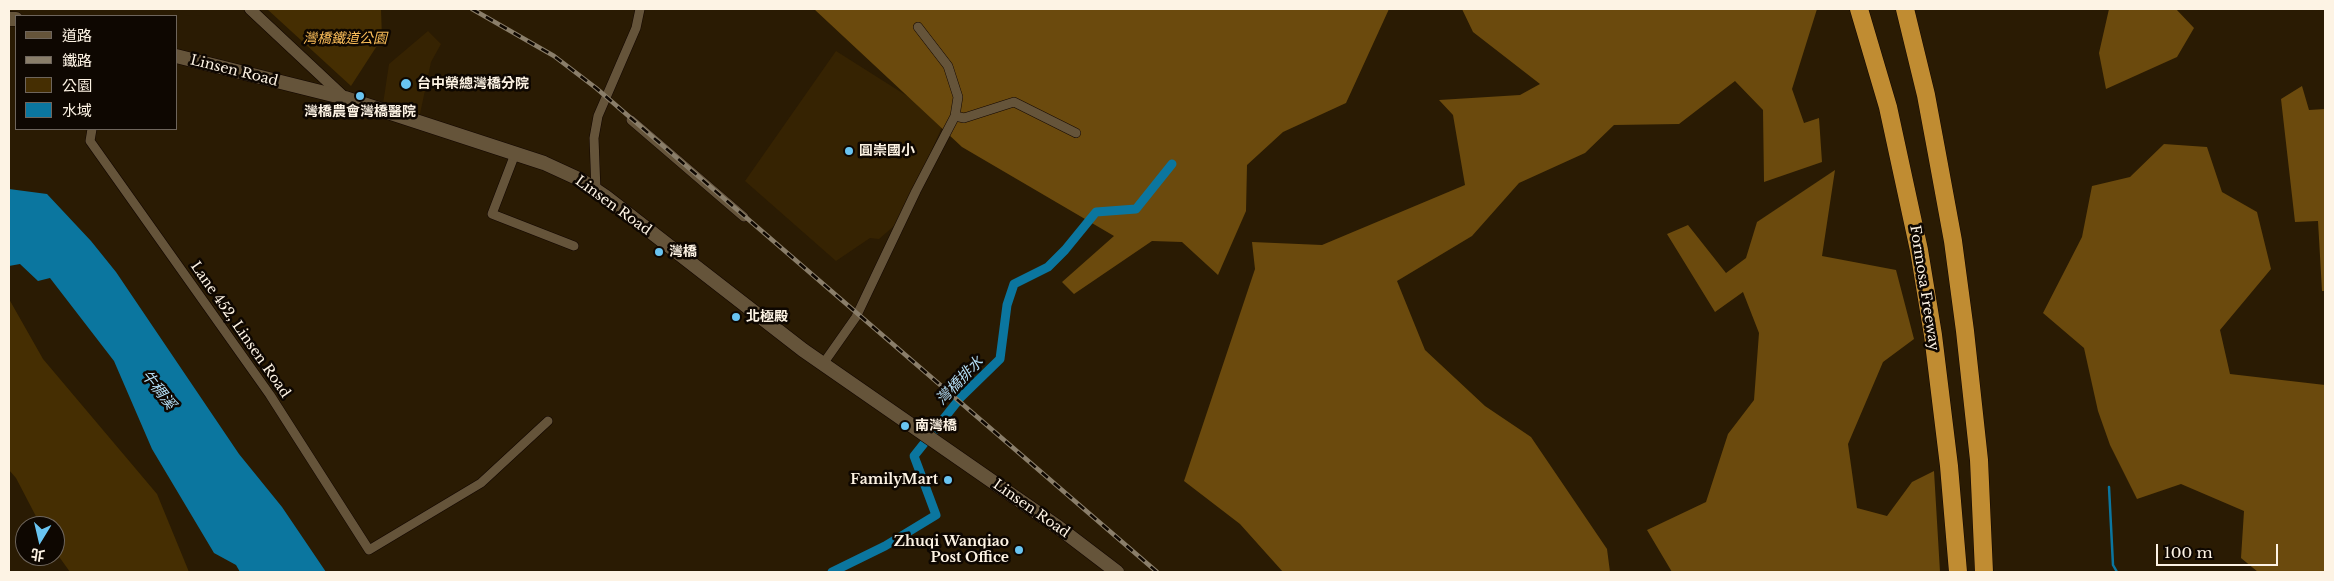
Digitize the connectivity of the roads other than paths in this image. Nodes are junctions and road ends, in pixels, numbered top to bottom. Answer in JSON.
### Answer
{"nodes":[{"id":1,"x":250,"y":9,"type":"edge"},
{"id":2,"x":640,"y":9,"type":"edge"},
{"id":3,"x":1859,"y":9,"type":"edge"},
{"id":4,"x":1905,"y":9,"type":"edge"},
{"id":5,"x":918,"y":27,"type":"dead end"},
{"id":6,"x":178,"y":56,"type":"edge"},
{"id":7,"x":345,"y":98,"type":"junction"},
{"id":8,"x":955,"y":116,"type":"junction"},
{"id":9,"x":631,"y":120,"type":"dead end"},
{"id":10,"x":92,"y":130,"type":"edge"},
{"id":11,"x":1076,"y":133,"type":"dead end"},
{"id":12,"x":515,"y":154,"type":"junction"},
{"id":13,"x":596,"y":191,"type":"junction"},
{"id":14,"x":744,"y":217,"type":"dead end"},
{"id":15,"x":574,"y":246,"type":"dead end"},
{"id":16,"x":823,"y":364,"type":"junction"},
{"id":17,"x":548,"y":421,"type":"dead end"},
{"id":18,"x":1117,"y":572,"type":"edge"},
{"id":19,"x":1958,"y":572,"type":"edge"},
{"id":20,"x":1984,"y":572,"type":"edge"}],
"edges":[{"from":1,"to":7,"type":"street"},
{"from":2,"to":13,"type":"street"},
{"from":3,"to":19,"type":"highway","name":"Formosa Freeway"},
{"from":4,"to":20,"type":"highway"},
{"from":5,"to":8,"type":"street"},
{"from":6,"to":7,"type":"main road","name":"Linsen Road"},
{"from":7,"to":12,"type":"main road","name":"Linsen Road"},
{"from":8,"to":11,"type":"street"},
{"from":8,"to":16,"type":"street"},
{"from":9,"to":14,"type":"street"},
{"from":10,"to":17,"type":"street","name":"Lane 452, Linsen Road"},
{"from":12,"to":13,"type":"main road","name":"Linsen Road"},
{"from":12,"to":15,"type":"street"},
{"from":13,"to":16,"type":"main road","name":"Linsen Road"},
{"from":16,"to":18,"type":"main road","name":"Linsen Road"}]}
